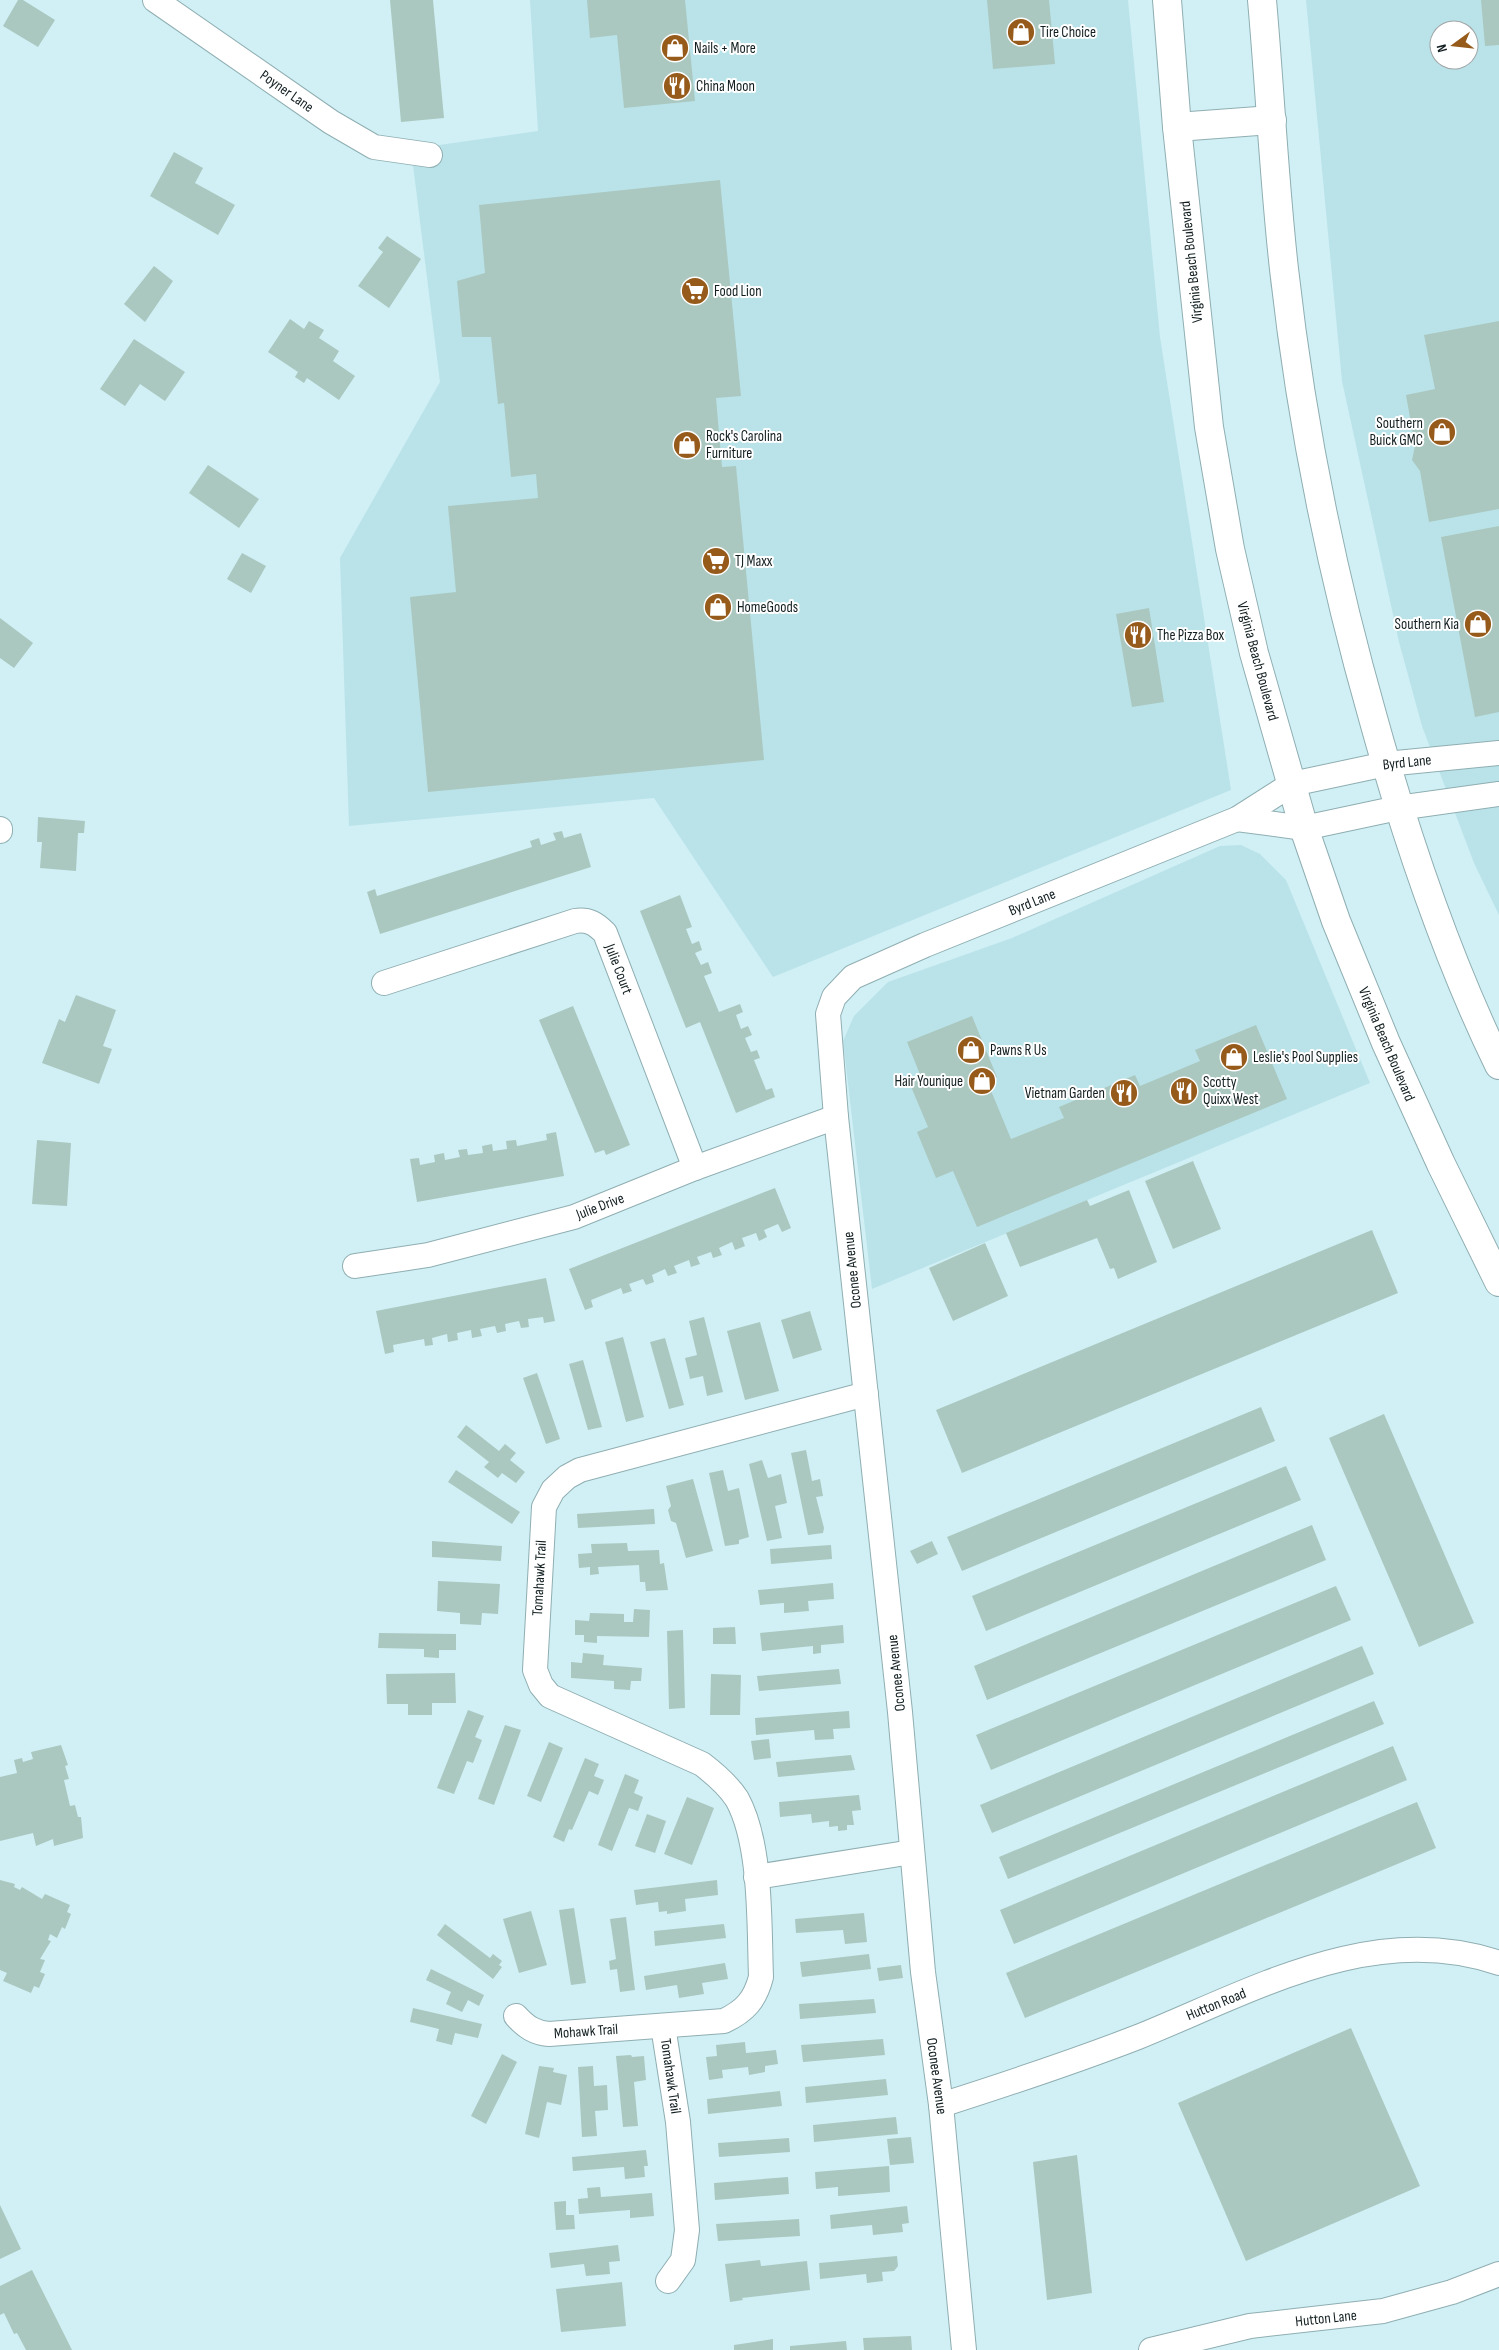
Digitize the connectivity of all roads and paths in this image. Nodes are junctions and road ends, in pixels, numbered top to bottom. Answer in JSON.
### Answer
{"nodes":[{"id":1,"x":155,"y":0,"type":"edge"},
{"id":2,"x":1167,"y":0,"type":"edge"},
{"id":3,"x":1262,"y":0,"type":"edge"},
{"id":4,"x":1272,"y":120,"type":"junction"},
{"id":5,"x":1177,"y":127,"type":"junction"},
{"id":6,"x":430,"y":154,"type":"dead end"},
{"id":7,"x":1499,"y":753,"type":"edge"},
{"id":8,"x":1386,"y":764,"type":"junction"},
{"id":9,"x":1292,"y":784,"type":"junction"},
{"id":10,"x":1499,"y":794,"type":"edge"},
{"id":11,"x":1398,"y":808,"type":"junction"},
{"id":12,"x":1237,"y":820,"type":"junction"},
{"id":13,"x":1304,"y":828,"type":"junction"},
{"id":14,"x":384,"y":983,"type":"dead end"},
{"id":15,"x":834,"y":997,"type":"joint"},
{"id":16,"x":1499,"y":1065,"type":"edge"},
{"id":17,"x":836,"y":1117,"type":"junction"},
{"id":18,"x":695,"y":1168,"type":"junction"},
{"id":19,"x":355,"y":1266,"type":"dead end"},
{"id":20,"x":1499,"y":1282,"type":"edge"},
{"id":21,"x":866,"y":1394,"type":"junction"},
{"id":22,"x":912,"y":1852,"type":"junction"},
{"id":23,"x":756,"y":1878,"type":"junction"},
{"id":24,"x":1499,"y":1963,"type":"edge"},
{"id":25,"x":516,"y":2016,"type":"dead end"},
{"id":26,"x":663,"y":2026,"type":"junction"},
{"id":27,"x":941,"y":2105,"type":"junction"},
{"id":28,"x":1499,"y":2274,"type":"edge"},
{"id":29,"x":668,"y":2281,"type":"dead end"},
{"id":30,"x":964,"y":2350,"type":"edge"},
{"id":31,"x":1151,"y":2350,"type":"edge"}],
"edges":[{"from":1,"to":6,"type":"street","name":"Poyner Lane"},
{"from":2,"to":5,"type":"main road","name":"Virginia Beach Boulevard"},
{"from":3,"to":4,"type":"main road"},
{"from":4,"to":5,"type":"main road"},
{"from":4,"to":8,"type":"main road"},
{"from":5,"to":9,"type":"main road","name":"Virginia Beach Boulevard"},
{"from":7,"to":8,"type":"street","name":"Byrd Lane"},
{"from":8,"to":9,"type":"street","name":"Byrd Lane"},
{"from":8,"to":11,"type":"main road"},
{"from":9,"to":12,"type":"street","name":"Byrd Lane"},
{"from":9,"to":13,"type":"main road","name":"Virginia Beach Boulevard"},
{"from":10,"to":11,"type":"street","name":"Byrd Lane"},
{"from":11,"to":13,"type":"street","name":"Byrd Lane"},
{"from":11,"to":16,"type":"main road"},
{"from":12,"to":13,"type":"street","name":"Byrd Lane"},
{"from":12,"to":15,"type":"street","name":"Byrd Lane"},
{"from":13,"to":20,"type":"main road","name":"Virginia Beach Boulevard"},
{"from":14,"to":18,"type":"street","name":"Julie Court"},
{"from":15,"to":17,"type":"street","name":"Oconee Avenue"},
{"from":17,"to":18,"type":"street","name":"Julie Drive"},
{"from":17,"to":21,"type":"street","name":"Oconee Avenue"},
{"from":18,"to":19,"type":"street","name":"Julie Drive"},
{"from":21,"to":22,"type":"street","name":"Oconee Avenue"},
{"from":21,"to":23,"type":"street","name":"Tomahawk Trail"},
{"from":22,"to":23,"type":"street"},
{"from":22,"to":27,"type":"street","name":"Oconee Avenue"},
{"from":23,"to":26,"type":"street","name":"Tomahawk Trail"},
{"from":24,"to":27,"type":"street","name":"Hutton Road"},
{"from":25,"to":26,"type":"street","name":"Mohawk Trail"},
{"from":26,"to":29,"type":"street","name":"Tomahawk Trail"},
{"from":27,"to":30,"type":"street","name":"Oconee Avenue"},
{"from":28,"to":31,"type":"street","name":"Hutton Lane"}]}
